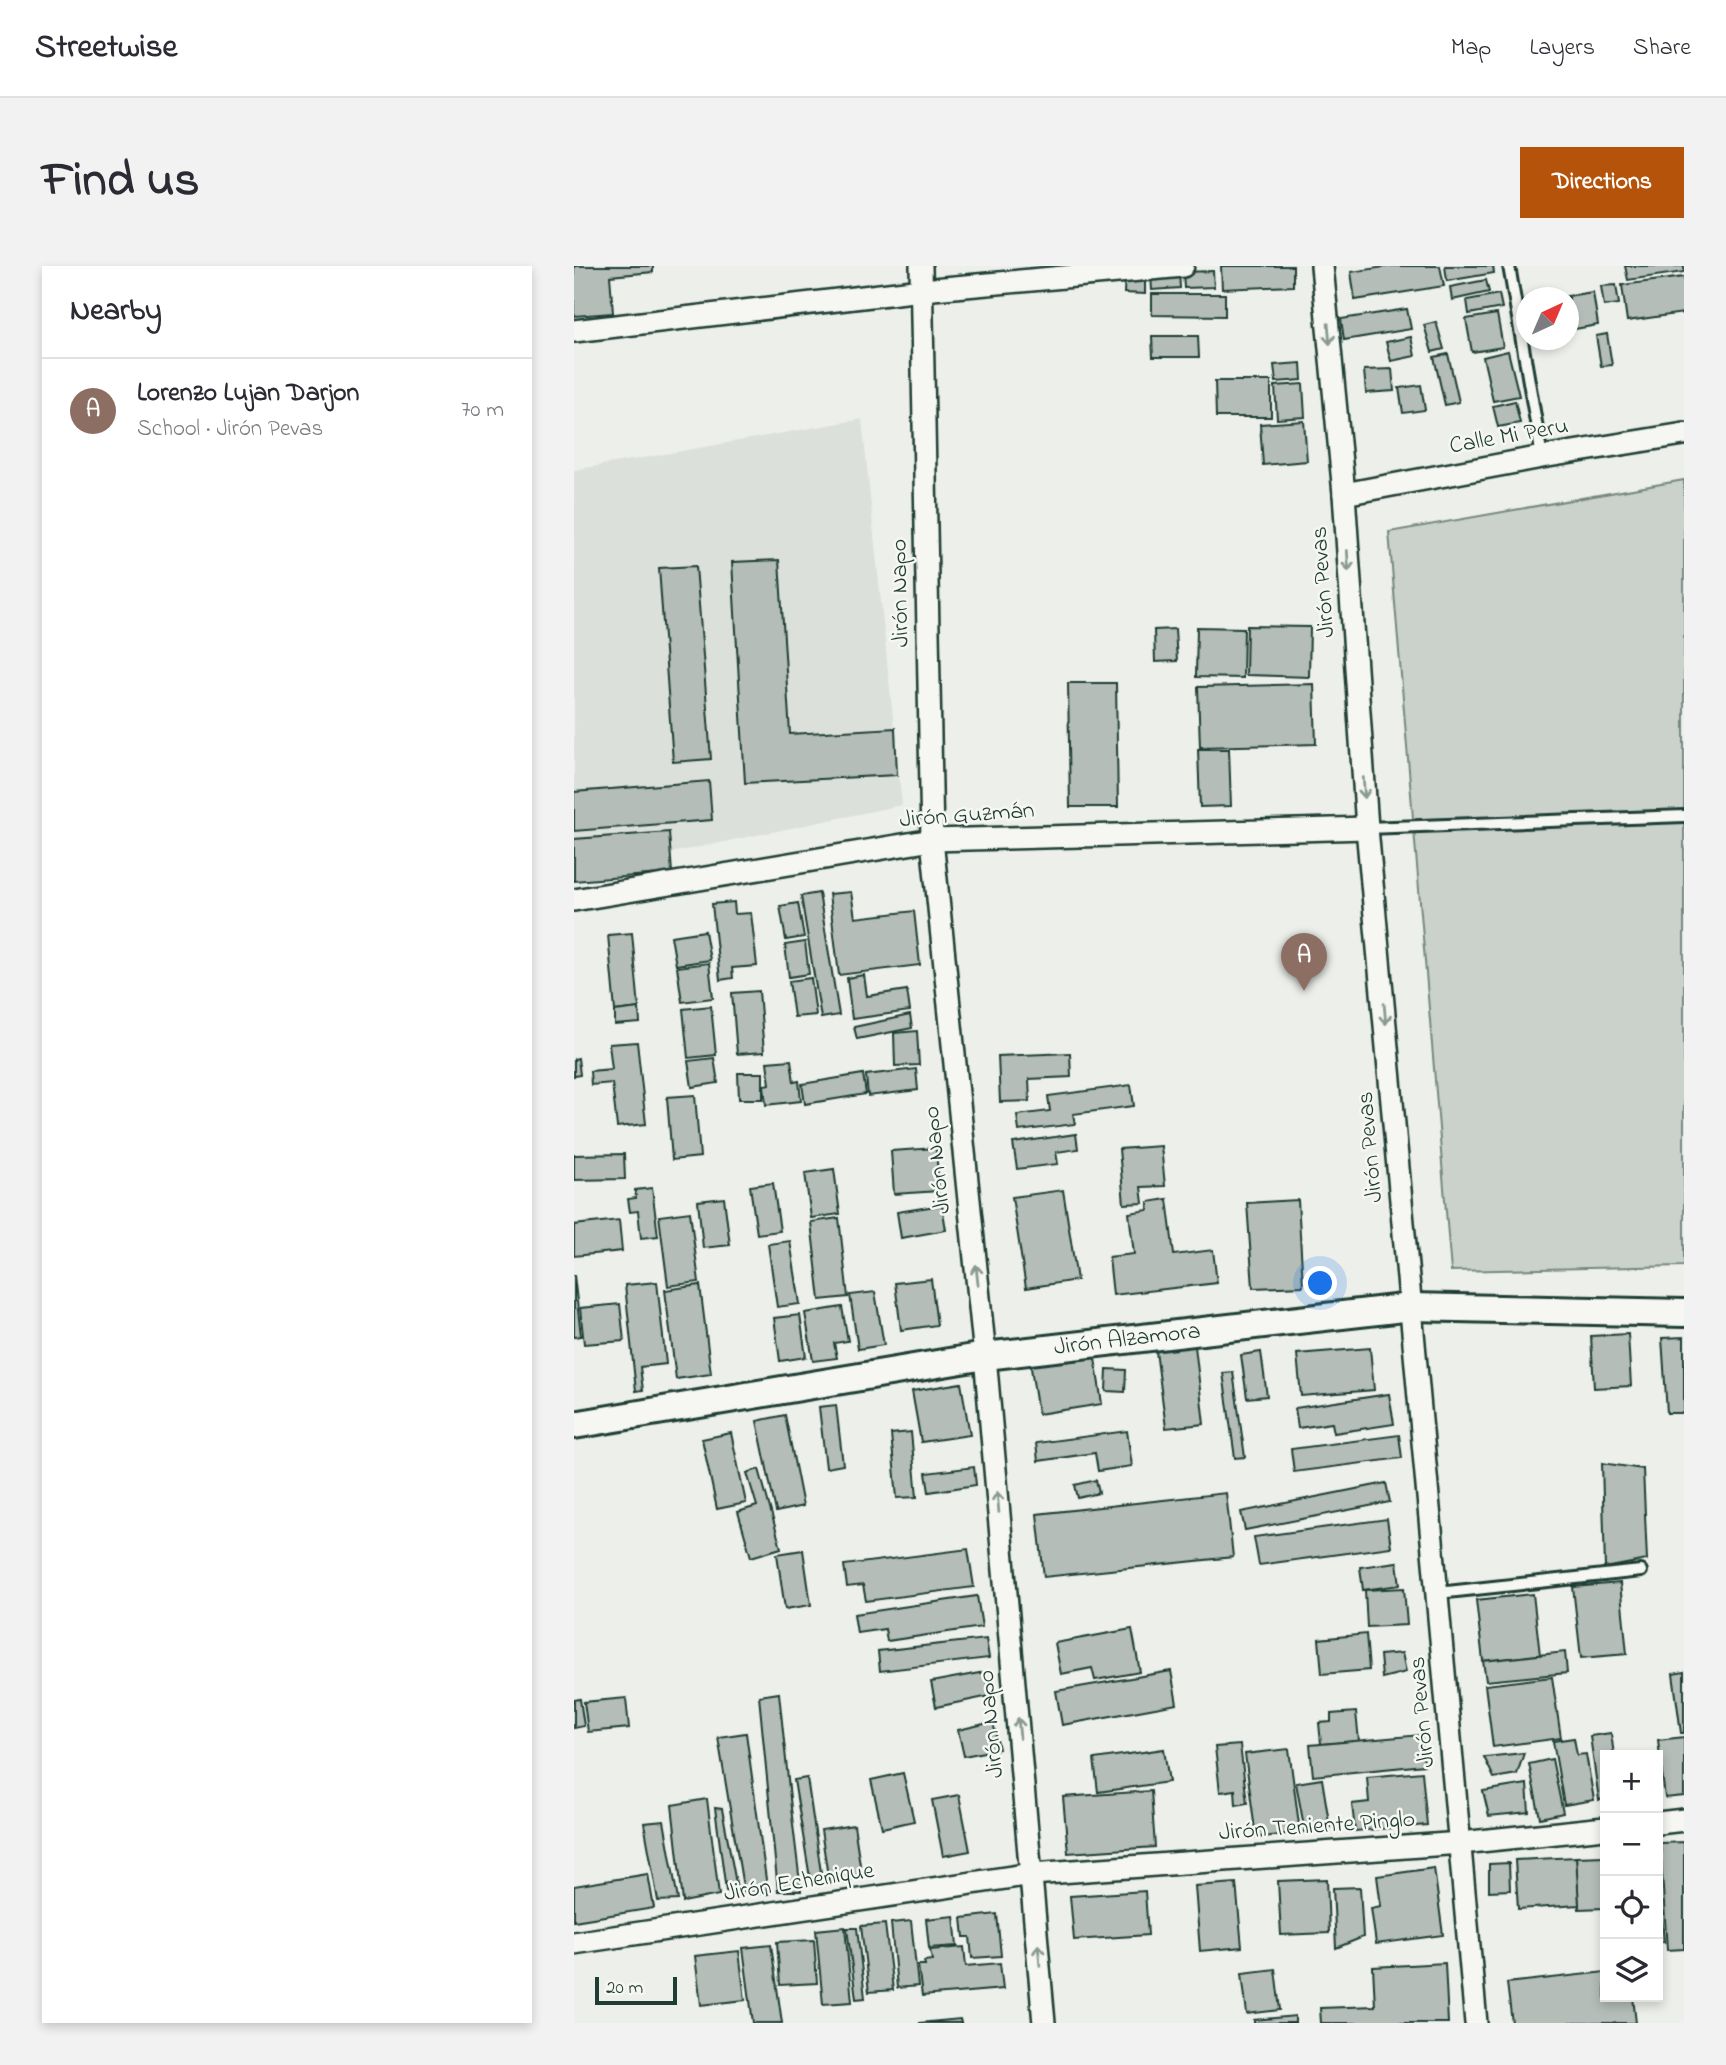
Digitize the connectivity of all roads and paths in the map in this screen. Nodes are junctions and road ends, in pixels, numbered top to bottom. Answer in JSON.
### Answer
{"nodes":[{"id":1,"x":921,"y":266,"type":"edge"},
{"id":2,"x":1182,"y":266,"type":"edge"},
{"id":3,"x":1322,"y":266,"type":"edge"},
{"id":4,"x":1509,"y":266,"type":"edge"},
{"id":5,"x":922,"y":290,"type":"junction"},
{"id":6,"x":574,"y":331,"type":"edge"},
{"id":7,"x":1684,"y":434,"type":"edge"},
{"id":8,"x":1542,"y":457,"type":"junction"},
{"id":9,"x":1344,"y":495,"type":"junction"},
{"id":10,"x":1684,"y":816,"type":"edge"},
{"id":11,"x":1367,"y":828,"type":"junction"},
{"id":12,"x":932,"y":840,"type":"junction"},
{"id":13,"x":574,"y":900,"type":"edge"},
{"id":14,"x":1412,"y":1307,"type":"junction"},
{"id":15,"x":1684,"y":1313,"type":"edge"},
{"id":16,"x":985,"y":1356,"type":"junction"},
{"id":17,"x":574,"y":1425,"type":"edge"},
{"id":18,"x":1641,"y":1571,"type":"dead end"},
{"id":19,"x":1438,"y":1593,"type":"junction"},
{"id":20,"x":1684,"y":1820,"type":"edge"},
{"id":21,"x":1663,"y":1822,"type":"edge"},
{"id":22,"x":1600,"y":1829,"type":"edge"},
{"id":23,"x":1461,"y":1843,"type":"junction"},
{"id":24,"x":1032,"y":1874,"type":"junction"},
{"id":25,"x":574,"y":1943,"type":"edge"},
{"id":26,"x":1044,"y":2023,"type":"edge"},
{"id":27,"x":1476,"y":2023,"type":"edge"}],
"edges":[{"from":1,"to":5,"type":"street","name":"Jirón Napo"},
{"from":2,"to":5,"type":"street"},
{"from":3,"to":9,"type":"street","name":"Jirón Pevas","one_way":true},
{"from":4,"to":8,"type":"lane"},
{"from":5,"to":6,"type":"street"},
{"from":5,"to":12,"type":"street","name":"Jirón Napo"},
{"from":7,"to":8,"type":"street","name":"Calle Mi Peru"},
{"from":8,"to":9,"type":"street","name":"Calle Mi Peru"},
{"from":9,"to":11,"type":"street","name":"Jirón Pevas","one_way":true},
{"from":10,"to":11,"type":"lane"},
{"from":11,"to":12,"type":"street","name":"Jirón Guzmán"},
{"from":11,"to":14,"type":"street","name":"Jirón Pevas","one_way":true},
{"from":12,"to":13,"type":"street","name":"Jirón Guzmán"},
{"from":16,"to":12,"type":"street","name":"Jirón Napo","one_way":true},
{"from":14,"to":15,"type":"street","name":"Jirón Alzamora"},
{"from":14,"to":16,"type":"street","name":"Jirón Alzamora"},
{"from":14,"to":19,"type":"street","name":"Jirón Pevas"},
{"from":16,"to":17,"type":"street","name":"Jirón Alzamora"},
{"from":24,"to":16,"type":"street","name":"Jirón Napo","one_way":true},
{"from":18,"to":19,"type":"lane"},
{"from":19,"to":23,"type":"street","name":"Jirón Pevas"},
{"from":20,"to":21,"type":"street"},
{"from":22,"to":23,"type":"street","name":"Jirón Teniente Pinglo"},
{"from":23,"to":24,"type":"street","name":"Jirón Teniente Pinglo"},
{"from":23,"to":27,"type":"street","name":"Jirón Pevas"},
{"from":24,"to":25,"type":"street","name":"Jirón Echenique"},
{"from":26,"to":24,"type":"street","name":"Jirón Napo","one_way":true}]}
